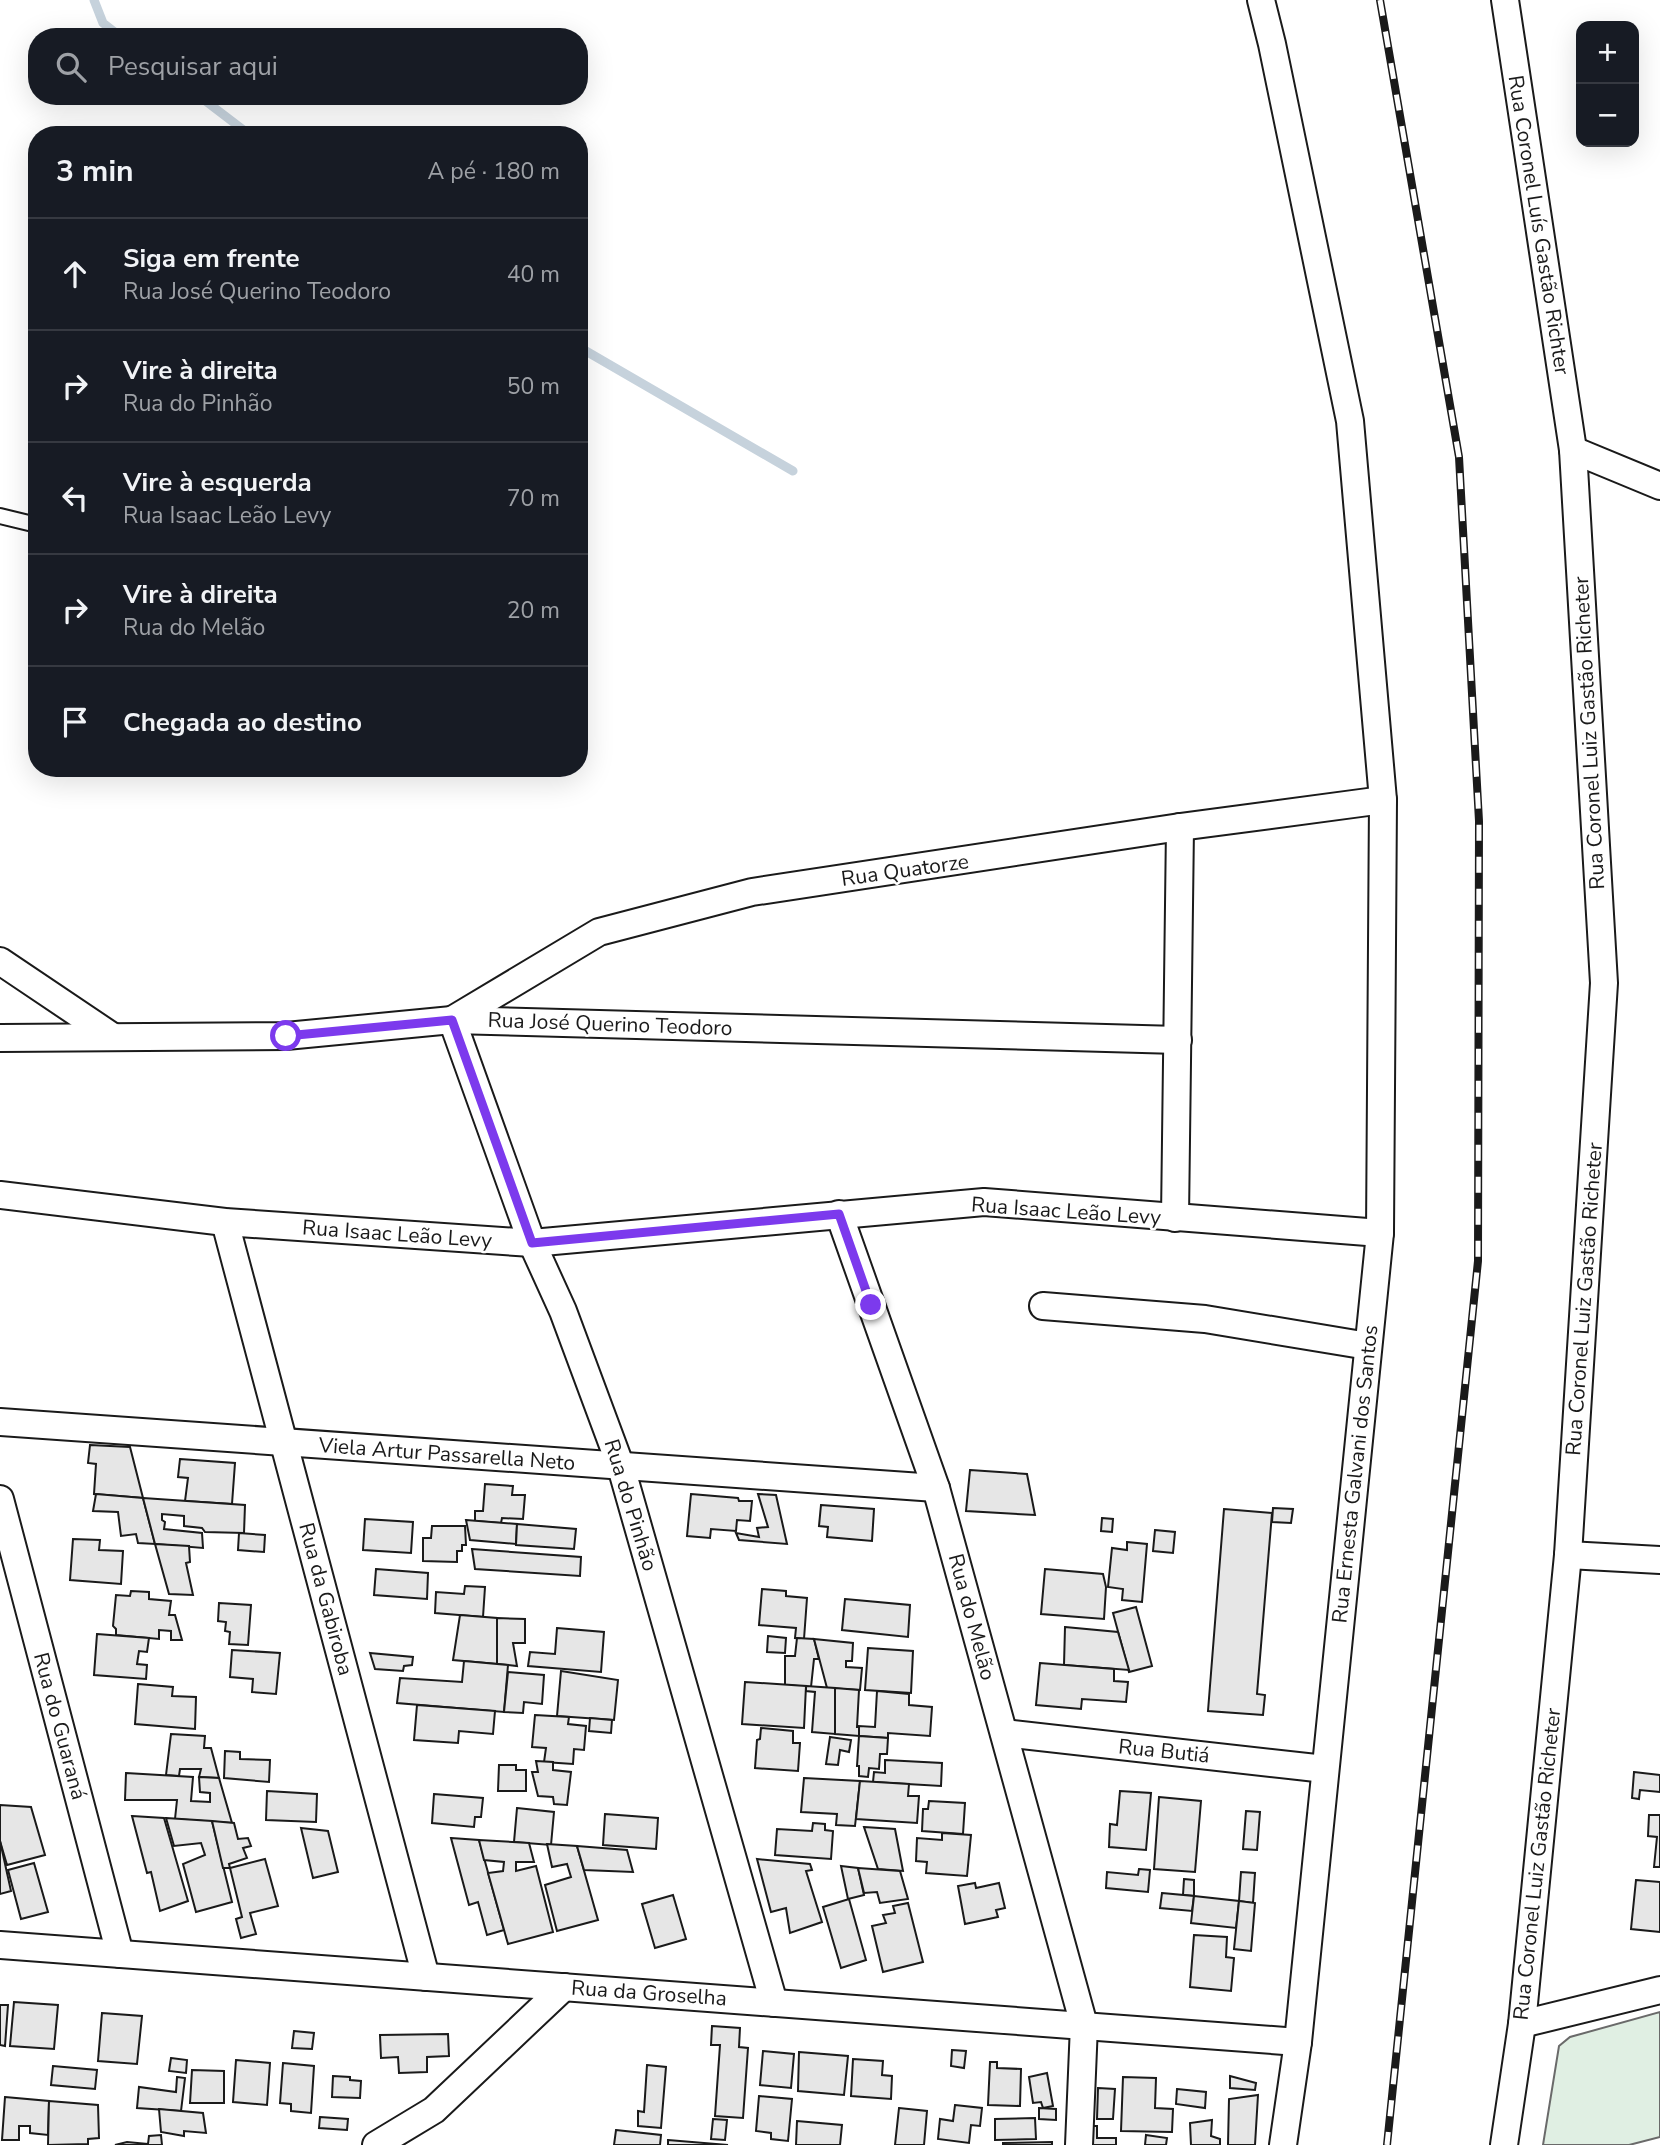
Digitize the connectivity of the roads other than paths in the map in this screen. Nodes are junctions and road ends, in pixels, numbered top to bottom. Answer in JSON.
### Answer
{"nodes":[{"id":1,"x":1261,"y":0,"type":"edge"},
{"id":2,"x":1505,"y":0,"type":"edge"},
{"id":3,"x":1573,"y":450,"type":"junction"},
{"id":4,"x":1660,"y":486,"type":"edge"},
{"id":5,"x":0,"y":516,"type":"edge"},
{"id":6,"x":28,"y":523,"type":"edge"},
{"id":7,"x":1383,"y":800,"type":"junction"},
{"id":8,"x":1180,"y":827,"type":"junction"},
{"id":9,"x":0,"y":961,"type":"edge"},
{"id":10,"x":452,"y":1020,"type":"junction"},
{"id":11,"x":113,"y":1037,"type":"junction"},
{"id":12,"x":0,"y":1038,"type":"edge"},
{"id":13,"x":1178,"y":1040,"type":"junction"},
{"id":14,"x":0,"y":1195,"type":"edge"},
{"id":15,"x":839,"y":1214,"type":"junction"},
{"id":16,"x":1175,"y":1218,"type":"junction"},
{"id":17,"x":225,"y":1222,"type":"junction"},
{"id":18,"x":1380,"y":1233,"type":"junction"},
{"id":19,"x":532,"y":1243,"type":"junction"},
{"id":20,"x":1043,"y":1306,"type":"dead end"},
{"id":21,"x":1368,"y":1346,"type":"junction"},
{"id":22,"x":0,"y":1422,"type":"edge"},
{"id":23,"x":285,"y":1442,"type":"junction"},
{"id":24,"x":621,"y":1467,"type":"junction"},
{"id":25,"x":936,"y":1488,"type":"junction"},
{"id":26,"x":0,"y":1499,"type":"edge"},
{"id":27,"x":1567,"y":1555,"type":"junction"},
{"id":28,"x":1660,"y":1560,"type":"edge"},
{"id":29,"x":1004,"y":1733,"type":"junction"},
{"id":30,"x":1325,"y":1769,"type":"junction"},
{"id":31,"x":0,"y":1945,"type":"edge"},
{"id":32,"x":120,"y":1954,"type":"junction"},
{"id":33,"x":426,"y":1977,"type":"junction"},
{"id":34,"x":564,"y":1987,"type":"junction"},
{"id":35,"x":1660,"y":1990,"type":"edge"},
{"id":36,"x":774,"y":2003,"type":"junction"},
{"id":37,"x":1522,"y":2024,"type":"junction"},
{"id":38,"x":1084,"y":2025,"type":"junction"},
{"id":39,"x":1298,"y":2042,"type":"junction"},
{"id":40,"x":376,"y":2145,"type":"edge"},
{"id":41,"x":1079,"y":2145,"type":"edge"},
{"id":42,"x":1283,"y":2145,"type":"edge"},
{"id":43,"x":1504,"y":2145,"type":"edge"}],
"edges":[{"from":1,"to":7,"type":"street","name":"Rua Ernesta Galvani dos Santos"},
{"from":2,"to":3,"type":"street","name":"Rua Coronel Luís Gastão Richter"},
{"from":3,"to":4,"type":"street"},
{"from":3,"to":27,"type":"street","name":"Rua Coronel Luiz Gastão Richeter"},
{"from":5,"to":6,"type":"lane"},
{"from":7,"to":8,"type":"street","name":"Rua Quatorze"},
{"from":7,"to":18,"type":"street","name":"Rua Ernesta Galvani dos Santos"},
{"from":8,"to":10,"type":"street","name":"Rua Quatorze"},
{"from":8,"to":13,"type":"street"},
{"from":9,"to":11,"type":"street"},
{"from":10,"to":11,"type":"street","name":"Rua José Querino Teodoro"},
{"from":10,"to":13,"type":"street","name":"Rua José Querino Teodoro"},
{"from":10,"to":19,"type":"street","name":"Rua do Pinhão"},
{"from":11,"to":12,"type":"street","name":"Rua José Querino Teodoro"},
{"from":13,"to":16,"type":"street"},
{"from":14,"to":17,"type":"street","name":"Rua Isaac Leão Levy"},
{"from":15,"to":16,"type":"street","name":"Rua Isaac Leão Levy"},
{"from":15,"to":19,"type":"street","name":"Rua Isaac Leão Levy"},
{"from":15,"to":25,"type":"street","name":"Rua do Melão"},
{"from":16,"to":18,"type":"street","name":"Rua Isaac Leão Levy"},
{"from":17,"to":19,"type":"street","name":"Rua Isaac Leão Levy"},
{"from":17,"to":23,"type":"street","name":"Rua da Gabiroba"},
{"from":18,"to":21,"type":"street","name":"Rua Ernesta Galvani dos Santos"},
{"from":19,"to":24,"type":"street","name":"Rua do Pinhão"},
{"from":20,"to":21,"type":"street"},
{"from":21,"to":30,"type":"street","name":"Rua Ernesta Galvani dos Santos"},
{"from":22,"to":23,"type":"street","name":"Viela Artur Passarella Neto"},
{"from":23,"to":24,"type":"street","name":"Viela Artur Passarella Neto"},
{"from":23,"to":33,"type":"street","name":"Rua da Gabiroba"},
{"from":24,"to":25,"type":"street","name":"Viela Artur Passarella Neto"},
{"from":24,"to":36,"type":"street","name":"Rua do Pinhão"},
{"from":25,"to":29,"type":"street","name":"Rua do Melão"},
{"from":26,"to":32,"type":"street","name":"Rua do Guaraná"},
{"from":27,"to":28,"type":"street"},
{"from":27,"to":37,"type":"street","name":"Rua Coronel Luiz Gastão Richeter"},
{"from":29,"to":30,"type":"street","name":"Rua Butiá"},
{"from":29,"to":38,"type":"street","name":"Rua do Melão"},
{"from":30,"to":39,"type":"street","name":"Rua Ernesta Galvani dos Santos"},
{"from":31,"to":32,"type":"street","name":"Rua da Groselha"},
{"from":32,"to":33,"type":"street","name":"Rua da Groselha"},
{"from":33,"to":34,"type":"street","name":"Rua da Groselha"},
{"from":34,"to":36,"type":"street","name":"Rua da Groselha"},
{"from":34,"to":40,"type":"street"},
{"from":35,"to":37,"type":"street"},
{"from":36,"to":38,"type":"street","name":"Rua da Groselha"},
{"from":37,"to":43,"type":"street","name":"Rua Coronel Luiz Gastão Richeter"},
{"from":38,"to":39,"type":"street","name":"Rua da Groselha"},
{"from":38,"to":41,"type":"street","name":"Rua do Melão"},
{"from":39,"to":42,"type":"street","name":"Rua Ernesta Galvani dos Santos"}]}
